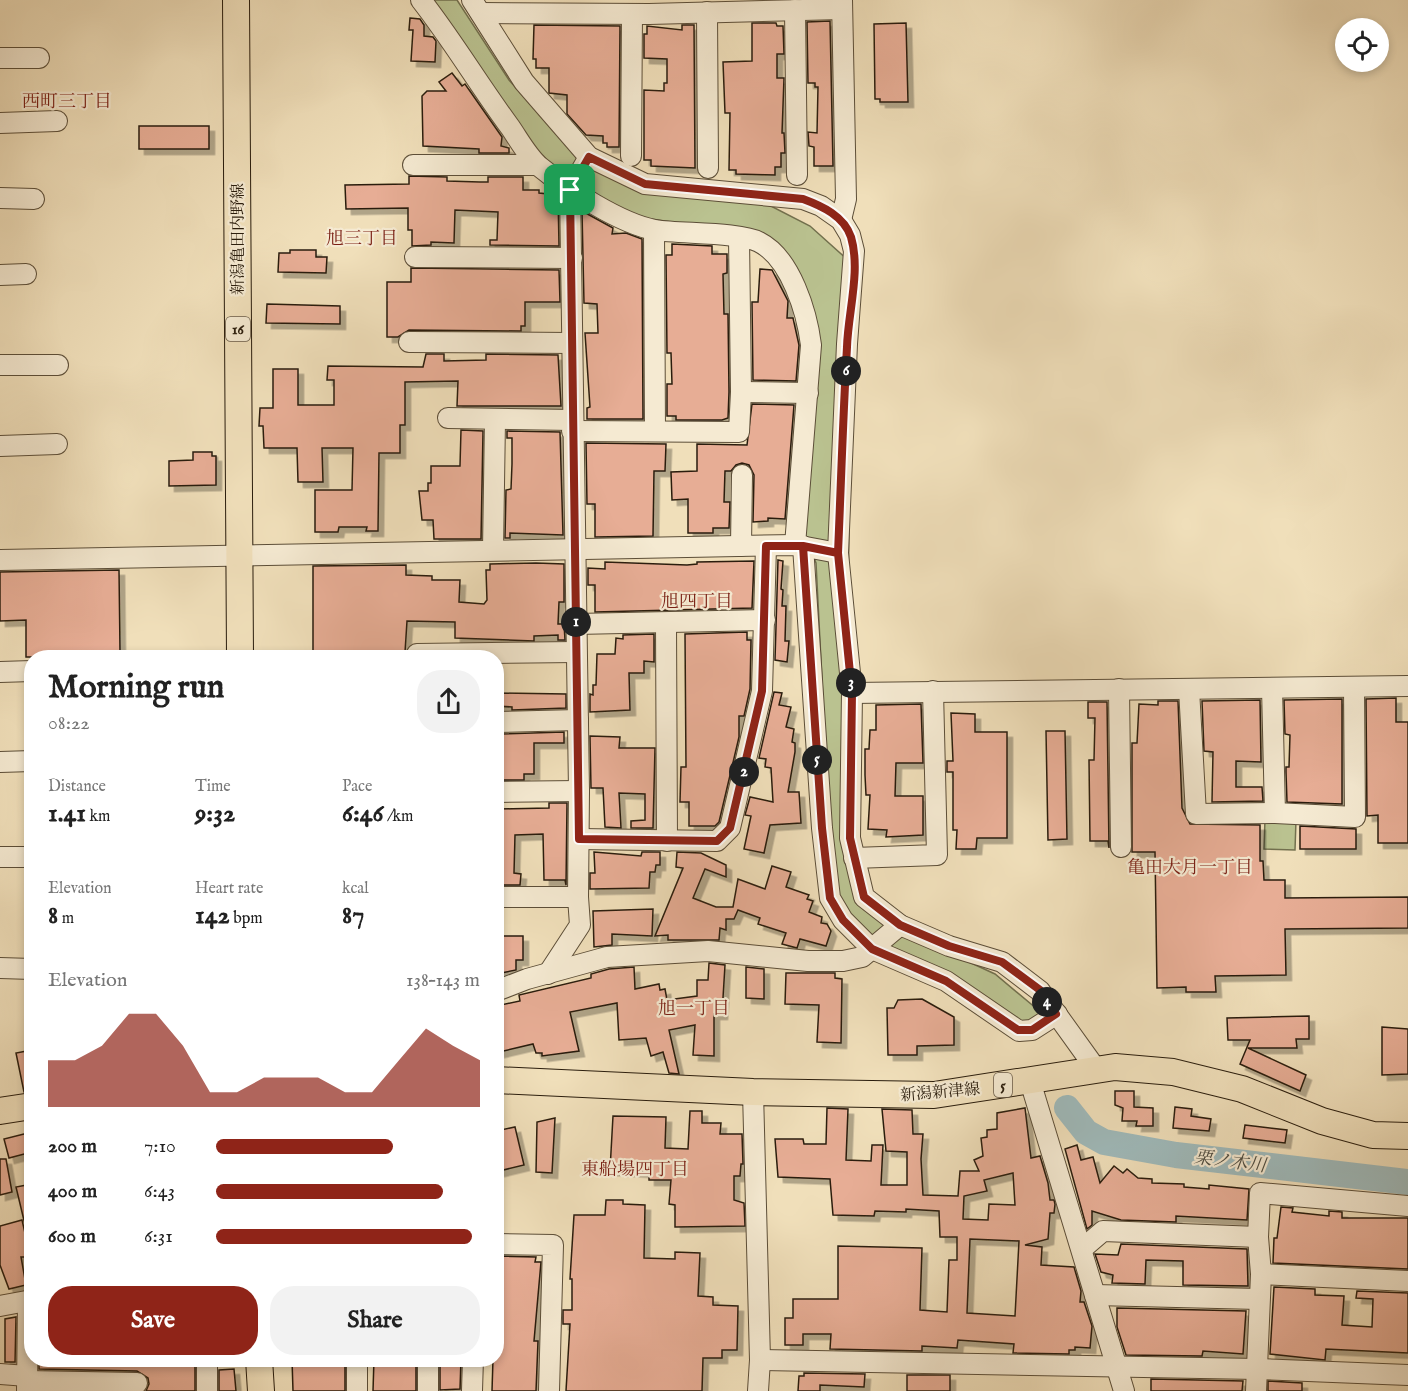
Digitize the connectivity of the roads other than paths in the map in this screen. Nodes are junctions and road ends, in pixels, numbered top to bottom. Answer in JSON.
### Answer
{"nodes":[{"id":1,"x":236,"y":0,"type":"edge"},
{"id":2,"x":421,"y":0,"type":"edge"},
{"id":3,"x":842,"y":5,"type":"edge"},
{"id":4,"x":476,"y":6,"type":"edge"},
{"id":5,"x":522,"y":6,"type":"edge"},
{"id":6,"x":739,"y":6,"type":"edge"},
{"id":7,"x":571,"y":7,"type":"edge"},
{"id":8,"x":644,"y":9,"type":"edge"},
{"id":9,"x":795,"y":9,"type":"junction"},
{"id":10,"x":707,"y":12,"type":"junction"},
{"id":11,"x":0,"y":58,"type":"edge"},
{"id":12,"x":39,"y":58,"type":"dead end"},
{"id":13,"x":57,"y":121,"type":"dead end"},
{"id":14,"x":0,"y":123,"type":"edge"},
{"id":15,"x":631,"y":156,"type":"dead end"},
{"id":16,"x":589,"y":157,"type":"junction"},
{"id":17,"x":413,"y":165,"type":"dead end"},
{"id":18,"x":537,"y":165,"type":"junction"},
{"id":19,"x":708,"y":168,"type":"dead end"},
{"id":20,"x":797,"y":175,"type":"dead end"},
{"id":21,"x":570,"y":190,"type":"junction"},
{"id":22,"x":0,"y":198,"type":"edge"},
{"id":23,"x":34,"y":199,"type":"dead end"},
{"id":24,"x":841,"y":220,"type":"junction"},
{"id":25,"x":654,"y":230,"type":"junction"},
{"id":26,"x":739,"y":238,"type":"junction"},
{"id":27,"x":415,"y":257,"type":"dead end"},
{"id":28,"x":573,"y":258,"type":"junction"},
{"id":29,"x":27,"y":274,"type":"dead end"},
{"id":30,"x":0,"y":275,"type":"edge"},
{"id":31,"x":409,"y":342,"type":"dead end"},
{"id":32,"x":572,"y":344,"type":"junction"},
{"id":33,"x":58,"y":364,"type":"dead end"},
{"id":34,"x":0,"y":365,"type":"edge"},
{"id":35,"x":741,"y":392,"type":"junction"},
{"id":36,"x":808,"y":393,"type":"junction"},
{"id":37,"x":448,"y":418,"type":"dead end"},
{"id":38,"x":495,"y":420,"type":"junction"},
{"id":39,"x":572,"y":426,"type":"junction"},
{"id":40,"x":655,"y":432,"type":"junction"},
{"id":41,"x":57,"y":444,"type":"dead end"},
{"id":42,"x":0,"y":446,"type":"edge"},
{"id":43,"x":742,"y":475,"type":"dead end"},
{"id":44,"x":741,"y":546,"type":"junction"},
{"id":45,"x":766,"y":546,"type":"junction"},
{"id":46,"x":799,"y":546,"type":"junction"},
{"id":47,"x":493,"y":550,"type":"junction"},
{"id":48,"x":575,"y":550,"type":"junction"},
{"id":49,"x":838,"y":553,"type":"junction"},
{"id":50,"x":238,"y":554,"type":"junction"},
{"id":51,"x":0,"y":560,"type":"edge"},
{"id":52,"x":765,"y":620,"type":"junction"},
{"id":53,"x":576,"y":624,"type":"junction"},
{"id":54,"x":666,"y":624,"type":"junction"},
{"id":55,"x":240,"y":650,"type":"edge"},
{"id":56,"x":576,"y":652,"type":"junction"},
{"id":57,"x":504,"y":653,"type":"edge"},
{"id":58,"x":24,"y":671,"type":"edge"},
{"id":59,"x":0,"y":672,"type":"edge"},
{"id":60,"x":1408,"y":686,"type":"edge"},
{"id":61,"x":1354,"y":687,"type":"junction"},
{"id":62,"x":1189,"y":688,"type":"junction"},
{"id":63,"x":1272,"y":688,"type":"junction"},
{"id":64,"x":1119,"y":689,"type":"junction"},
{"id":65,"x":933,"y":690,"type":"junction"},
{"id":66,"x":852,"y":693,"type":"junction"},
{"id":67,"x":578,"y":720,"type":"junction"},
{"id":68,"x":504,"y":722,"type":"edge"},
{"id":69,"x":24,"y":761,"type":"edge"},
{"id":70,"x":0,"y":762,"type":"edge"},
{"id":71,"x":579,"y":791,"type":"junction"},
{"id":72,"x":504,"y":792,"type":"edge"},
{"id":73,"x":1275,"y":813,"type":"junction"},
{"id":74,"x":579,"y":839,"type":"junction"},
{"id":75,"x":667,"y":841,"type":"junction"},
{"id":76,"x":1121,"y":847,"type":"dead end"},
{"id":77,"x":0,"y":857,"type":"edge"},
{"id":78,"x":24,"y":857,"type":"edge"},
{"id":79,"x":854,"y":858,"type":"junction"},
{"id":80,"x":504,"y":897,"type":"edge"},
{"id":81,"x":578,"y":897,"type":"junction"},
{"id":82,"x":900,"y":925,"type":"junction"},
{"id":83,"x":872,"y":949,"type":"junction"},
{"id":84,"x":0,"y":968,"type":"edge"},
{"id":85,"x":24,"y":969,"type":"edge"},
{"id":86,"x":548,"y":974,"type":"junction"},
{"id":87,"x":504,"y":988,"type":"edge"},
{"id":88,"x":1056,"y":1014,"type":"junction"},
{"id":89,"x":1096,"y":1069,"type":"junction"},
{"id":90,"x":504,"y":1080,"type":"edge"},
{"id":91,"x":1030,"y":1081,"type":"junction"},
{"id":92,"x":753,"y":1092,"type":"junction"},
{"id":93,"x":24,"y":1107,"type":"edge"},
{"id":94,"x":0,"y":1111,"type":"edge"},
{"id":95,"x":1408,"y":1136,"type":"edge"},
{"id":96,"x":1408,"y":1206,"type":"edge"},
{"id":97,"x":1258,"y":1236,"type":"junction"},
{"id":98,"x":504,"y":1244,"type":"edge"},
{"id":99,"x":1082,"y":1250,"type":"junction"},
{"id":100,"x":1261,"y":1274,"type":"junction"},
{"id":101,"x":1408,"y":1281,"type":"edge"},
{"id":102,"x":1095,"y":1295,"type":"junction"},
{"id":103,"x":1258,"y":1299,"type":"junction"},
{"id":104,"x":24,"y":1301,"type":"edge"},
{"id":105,"x":0,"y":1306,"type":"edge"},
{"id":106,"x":760,"y":1360,"type":"junction"},
{"id":107,"x":29,"y":1367,"type":"edge"},
{"id":108,"x":207,"y":1367,"type":"edge"},
{"id":109,"x":260,"y":1367,"type":"edge"},
{"id":110,"x":357,"y":1367,"type":"edge"},
{"id":111,"x":428,"y":1367,"type":"edge"},
{"id":112,"x":473,"y":1367,"type":"edge"},
{"id":113,"x":1118,"y":1367,"type":"junction"},
{"id":114,"x":1257,"y":1369,"type":"junction"},
{"id":115,"x":0,"y":1374,"type":"edge"},
{"id":116,"x":1408,"y":1375,"type":"edge"},
{"id":117,"x":27,"y":1383,"type":"edge"},
{"id":118,"x":137,"y":1383,"type":"dead end"},
{"id":119,"x":207,"y":1391,"type":"edge"},
{"id":120,"x":261,"y":1391,"type":"edge"},
{"id":121,"x":357,"y":1391,"type":"edge"},
{"id":122,"x":428,"y":1391,"type":"edge"},
{"id":123,"x":472,"y":1391,"type":"edge"},
{"id":124,"x":549,"y":1391,"type":"edge"},
{"id":125,"x":758,"y":1391,"type":"edge"},
{"id":126,"x":1124,"y":1391,"type":"edge"},
{"id":127,"x":1256,"y":1391,"type":"edge"}],
"edges":[{"from":1,"to":50,"type":"main road","name":"新潟亀田内野線","number":"16"},
{"from":2,"to":18,"type":"street"},
{"from":3,"to":9,"type":"street"},
{"from":3,"to":24,"type":"street"},
{"from":4,"to":5,"type":"street"},
{"from":4,"to":16,"type":"street"},
{"from":5,"to":7,"type":"street"},
{"from":6,"to":9,"type":"street"},
{"from":6,"to":10,"type":"street"},
{"from":7,"to":8,"type":"street"},
{"from":8,"to":10,"type":"street"},
{"from":8,"to":15,"type":"street"},
{"from":9,"to":20,"type":"street"},
{"from":10,"to":19,"type":"street"},
{"from":11,"to":12,"type":"street"},
{"from":13,"to":14,"type":"street"},
{"from":16,"to":21,"type":"street"},
{"from":16,"to":24,"type":"street"},
{"from":17,"to":18,"type":"street"},
{"from":18,"to":21,"type":"street"},
{"from":21,"to":25,"type":"street"},
{"from":21,"to":28,"type":"street"},
{"from":22,"to":23,"type":"street"},
{"from":24,"to":49,"type":"street"},
{"from":25,"to":26,"type":"street"},
{"from":25,"to":40,"type":"street"},
{"from":26,"to":35,"type":"street"},
{"from":26,"to":36,"type":"street"},
{"from":27,"to":28,"type":"street"},
{"from":28,"to":32,"type":"street"},
{"from":29,"to":30,"type":"street"},
{"from":31,"to":32,"type":"street"},
{"from":32,"to":39,"type":"street"},
{"from":33,"to":34,"type":"street"},
{"from":35,"to":36,"type":"street"},
{"from":35,"to":40,"type":"street"},
{"from":36,"to":46,"type":"street"},
{"from":37,"to":38,"type":"street"},
{"from":38,"to":39,"type":"street"},
{"from":38,"to":47,"type":"street"},
{"from":39,"to":40,"type":"street"},
{"from":39,"to":48,"type":"street"},
{"from":41,"to":42,"type":"street"},
{"from":43,"to":44,"type":"street"},
{"from":44,"to":45,"type":"street"},
{"from":44,"to":48,"type":"street"},
{"from":45,"to":46,"type":"street"},
{"from":45,"to":52,"type":"street"},
{"from":46,"to":49,"type":"street"},
{"from":46,"to":83,"type":"street"},
{"from":47,"to":48,"type":"street"},
{"from":47,"to":50,"type":"street"},
{"from":48,"to":53,"type":"street"},
{"from":49,"to":66,"type":"street"},
{"from":50,"to":51,"type":"street"},
{"from":50,"to":55,"type":"main road","name":"新潟亀田内野線","number":"16"},
{"from":52,"to":54,"type":"street"},
{"from":52,"to":75,"type":"street"},
{"from":53,"to":54,"type":"street"},
{"from":53,"to":56,"type":"street"},
{"from":54,"to":75,"type":"street"},
{"from":56,"to":57,"type":"street"},
{"from":56,"to":67,"type":"street"},
{"from":58,"to":59,"type":"street"},
{"from":60,"to":61,"type":"street"},
{"from":61,"to":63,"type":"street"},
{"from":61,"to":73,"type":"street"},
{"from":62,"to":63,"type":"street"},
{"from":62,"to":64,"type":"street"},
{"from":62,"to":73,"type":"street"},
{"from":63,"to":73,"type":"street"},
{"from":64,"to":65,"type":"street"},
{"from":64,"to":76,"type":"street"},
{"from":65,"to":66,"type":"street"},
{"from":65,"to":79,"type":"street"},
{"from":66,"to":79,"type":"street"},
{"from":67,"to":68,"type":"street"},
{"from":67,"to":71,"type":"street"},
{"from":69,"to":70,"type":"street"},
{"from":71,"to":72,"type":"street"},
{"from":71,"to":74,"type":"street"},
{"from":74,"to":75,"type":"street"},
{"from":74,"to":81,"type":"street"},
{"from":77,"to":78,"type":"street"},
{"from":79,"to":82,"type":"street"},
{"from":80,"to":81,"type":"street"},
{"from":81,"to":86,"type":"street"},
{"from":82,"to":83,"type":"street"},
{"from":82,"to":88,"type":"street"},
{"from":83,"to":86,"type":"street"},
{"from":83,"to":88,"type":"street"},
{"from":84,"to":85,"type":"street"},
{"from":86,"to":87,"type":"street"},
{"from":88,"to":89,"type":"street"},
{"from":89,"to":91,"type":"main road","name":"新潟新津線","number":"5"},
{"from":89,"to":95,"type":"main road","name":"新潟新津線","number":"5"},
{"from":90,"to":92,"type":"main road","name":"新潟新津線","number":"5"},
{"from":91,"to":92,"type":"main road","name":"新潟新津線","number":"5"},
{"from":91,"to":99,"type":"street"},
{"from":92,"to":106,"type":"street"},
{"from":93,"to":94,"type":"main road"},
{"from":96,"to":97,"type":"street"},
{"from":97,"to":99,"type":"street"},
{"from":97,"to":100,"type":"street"},
{"from":98,"to":124,"type":"street"},
{"from":99,"to":102,"type":"street"},
{"from":100,"to":101,"type":"street"},
{"from":100,"to":103,"type":"street"},
{"from":102,"to":103,"type":"street"},
{"from":102,"to":113,"type":"street"},
{"from":103,"to":114,"type":"street"},
{"from":104,"to":105,"type":"street"},
{"from":106,"to":113,"type":"street"},
{"from":106,"to":125,"type":"street"},
{"from":107,"to":117,"type":"street"},
{"from":108,"to":119,"type":"street"},
{"from":109,"to":120,"type":"main road"},
{"from":110,"to":121,"type":"street"},
{"from":111,"to":122,"type":"street"},
{"from":112,"to":123,"type":"street"},
{"from":113,"to":114,"type":"street"},
{"from":113,"to":126,"type":"street"},
{"from":114,"to":116,"type":"street"},
{"from":114,"to":127,"type":"street"},
{"from":115,"to":117,"type":"street"},
{"from":117,"to":118,"type":"street"}]}
